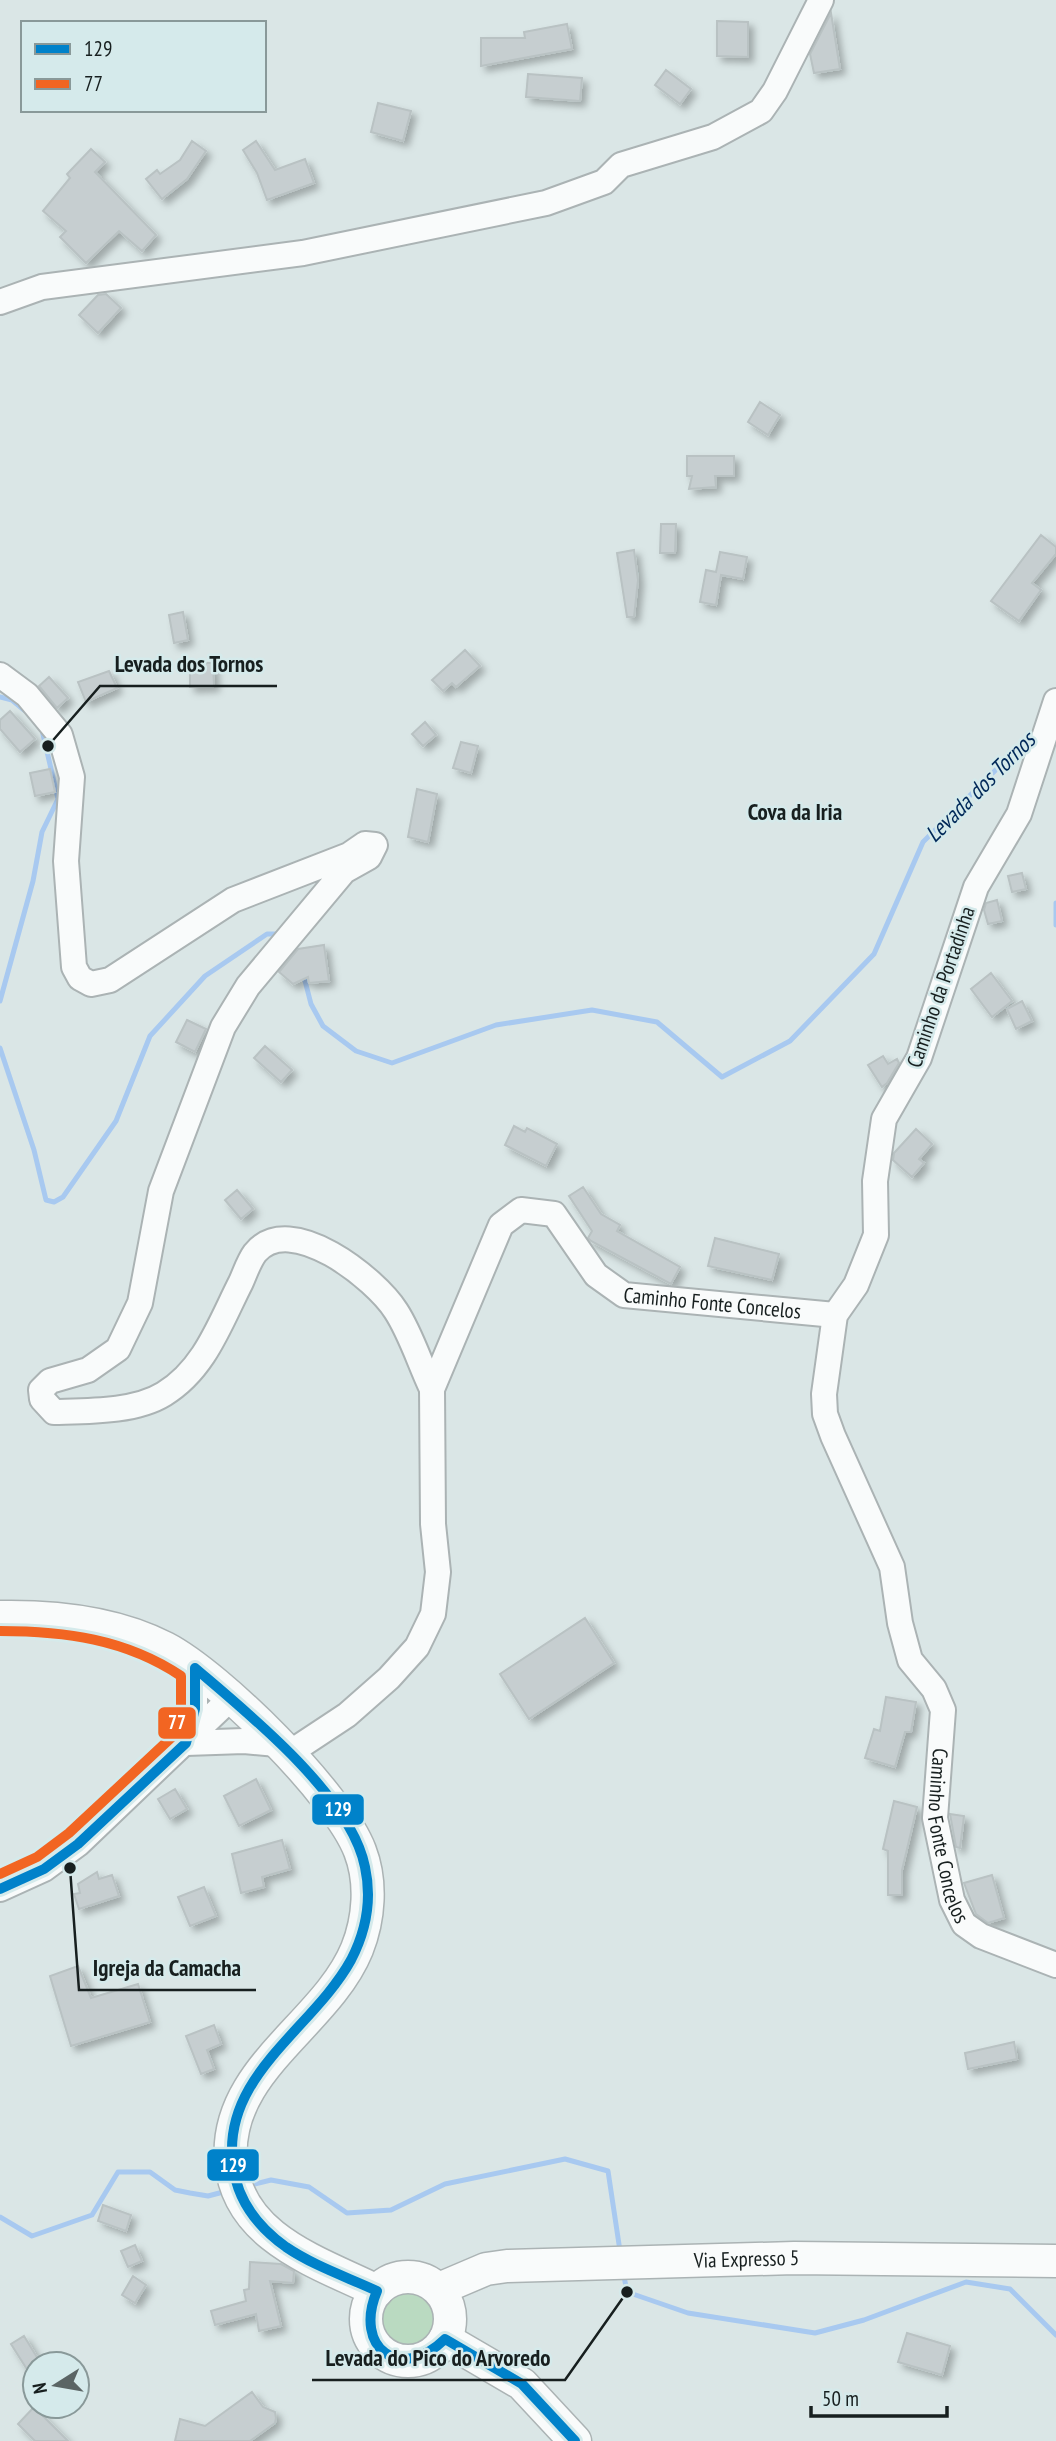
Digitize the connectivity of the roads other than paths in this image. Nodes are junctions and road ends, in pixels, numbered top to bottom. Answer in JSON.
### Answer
{"nodes":[{"id":1,"x":821,"y":0,"type":"edge"},
{"id":2,"x":0,"y":302,"type":"edge"},
{"id":3,"x":0,"y":675,"type":"edge"},
{"id":4,"x":1056,"y":701,"type":"edge"},
{"id":5,"x":835,"y":1315,"type":"junction"},
{"id":6,"x":432,"y":1389,"type":"junction"},
{"id":7,"x":0,"y":1617,"type":"edge"},
{"id":8,"x":195,"y":1668,"type":"junction"},
{"id":9,"x":231,"y":1698,"type":"junction"},
{"id":10,"x":186,"y":1743,"type":"junction"},
{"id":11,"x":282,"y":1749,"type":"junction"},
{"id":12,"x":0,"y":1889,"type":"edge"},
{"id":13,"x":1056,"y":1965,"type":"edge"},
{"id":14,"x":1056,"y":2261,"type":"edge"},
{"id":15,"x":439,"y":2289,"type":"junction"},
{"id":16,"x":377,"y":2291,"type":"junction"},
{"id":17,"x":445,"y":2339,"type":"junction"},
{"id":18,"x":575,"y":2441,"type":"edge"}],
"edges":[{"from":1,"to":2,"type":"street"},
{"from":3,"to":6,"type":"street"},
{"from":4,"to":5,"type":"street","name":"Caminho da Portadinha"},
{"from":5,"to":6,"type":"street","name":"Caminho Fonte Concelos"},
{"from":5,"to":13,"type":"street","name":"Caminho Fonte Concelos"},
{"from":6,"to":11,"type":"street","name":"Caminho Fonte Concelos"},
{"from":7,"to":8,"type":"main road"},
{"from":8,"to":9,"type":"main road"},
{"from":8,"to":10,"type":"street"},
{"from":9,"to":10,"type":"street"},
{"from":9,"to":11,"type":"main road"},
{"from":10,"to":11,"type":"street"},
{"from":10,"to":12,"type":"street"},
{"from":11,"to":16,"type":"main road"},
{"from":14,"to":15,"type":"main road","name":"Via Expresso 5"},
{"from":15,"to":16,"type":"main road"},
{"from":15,"to":17,"type":"main road"},
{"from":16,"to":17,"type":"main road"},
{"from":17,"to":18,"type":"main road"}]}
